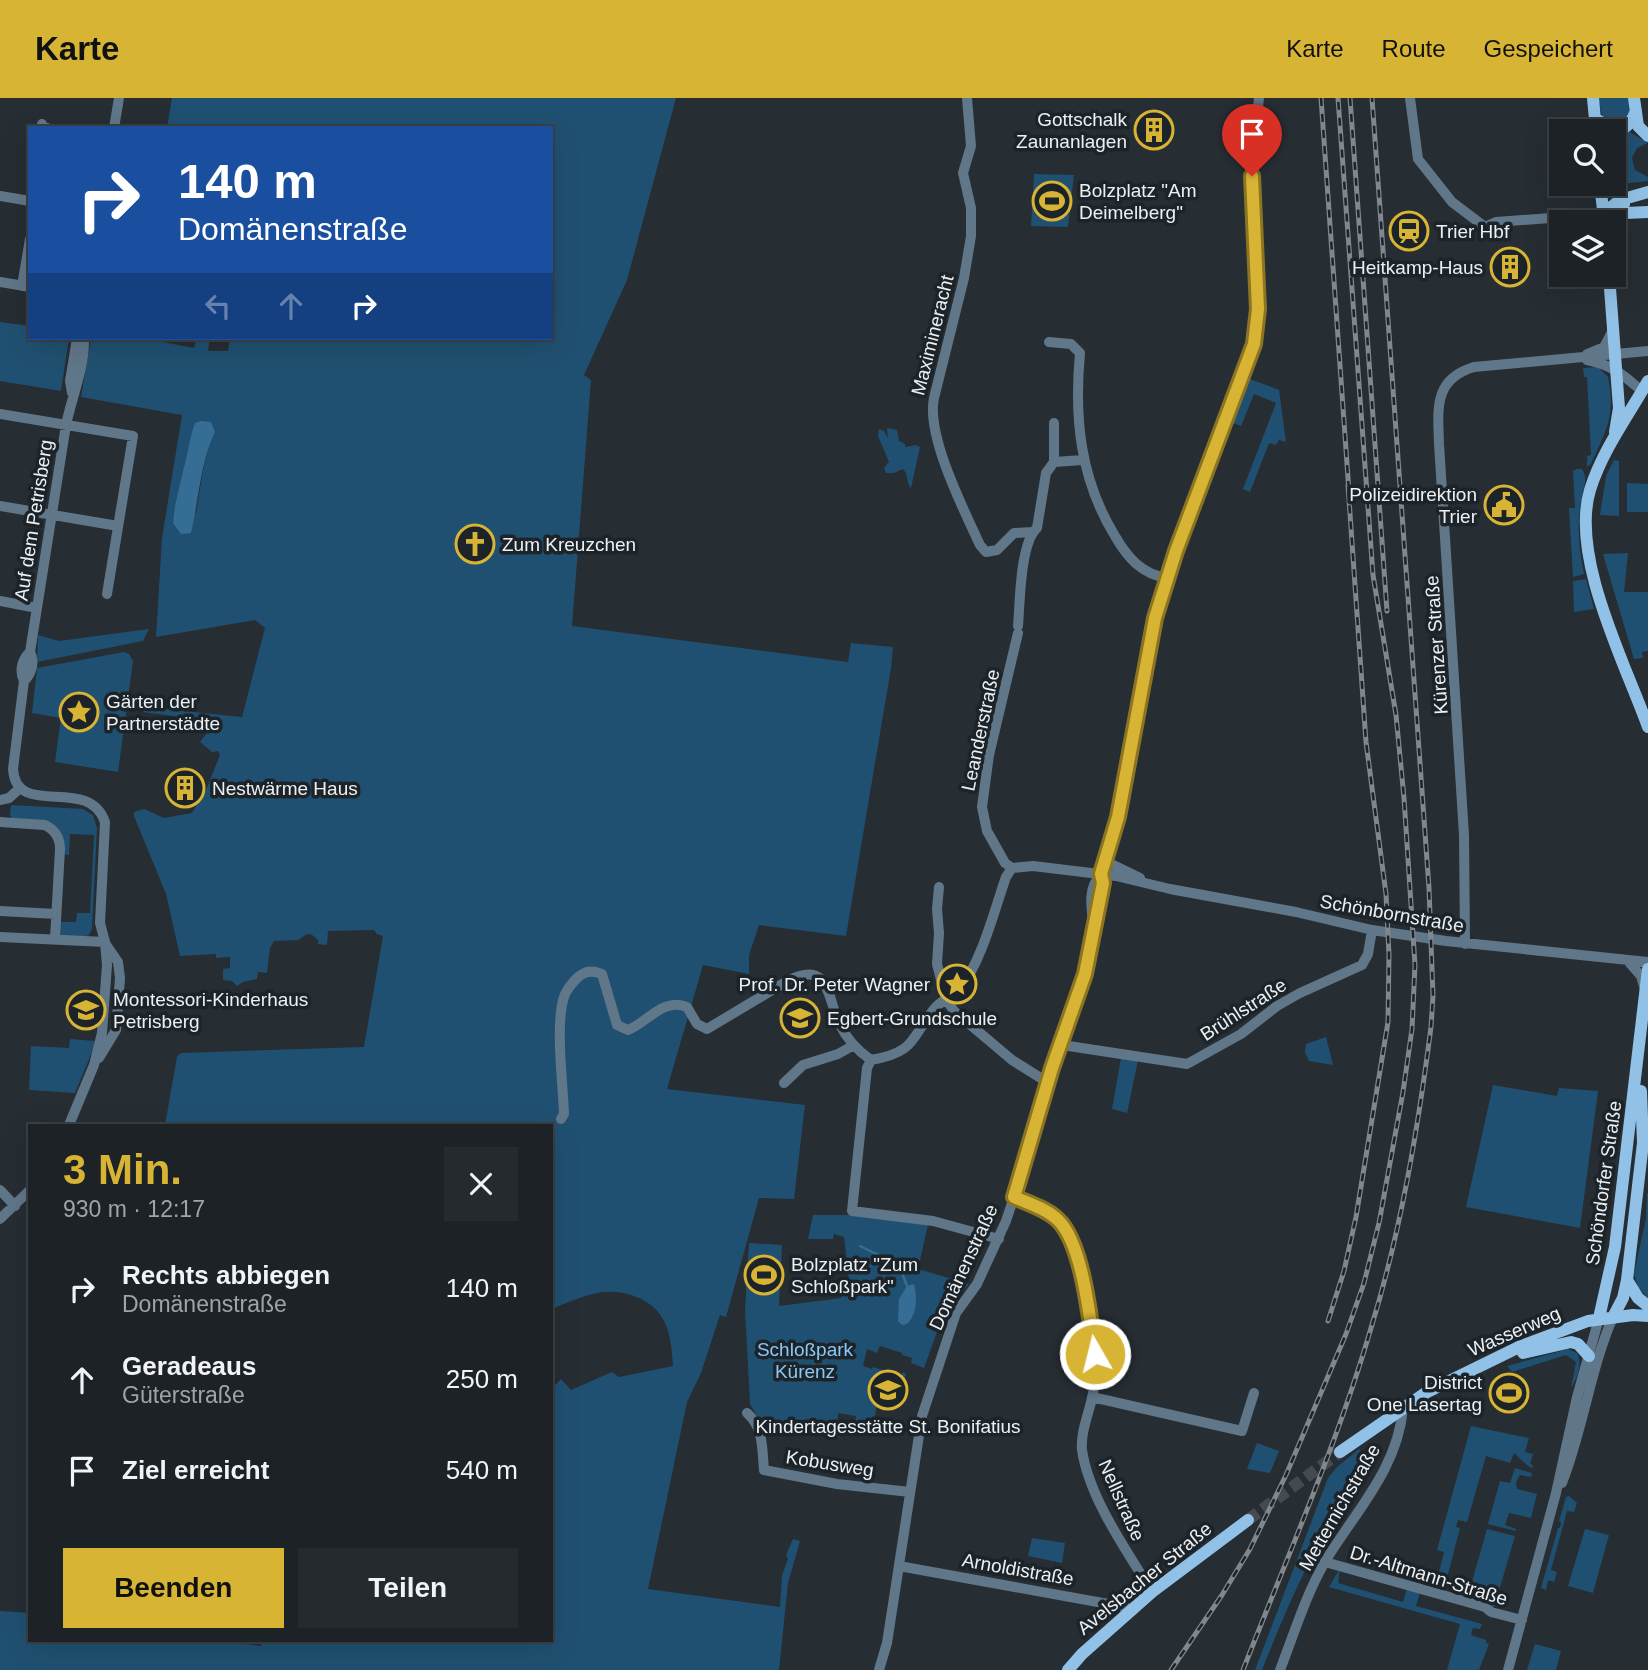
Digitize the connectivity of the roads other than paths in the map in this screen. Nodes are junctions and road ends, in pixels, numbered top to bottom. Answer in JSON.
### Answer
{"nodes":[{"id":1,"x":118,"y":98,"type":"edge"},
{"id":2,"x":967,"y":98,"type":"edge"},
{"id":3,"x":1259,"y":98,"type":"edge"},
{"id":4,"x":1410,"y":98,"type":"edge"},
{"id":5,"x":1593,"y":98,"type":"edge"},
{"id":6,"x":1635,"y":104,"type":"edge"},
{"id":7,"x":1595,"y":119,"type":"edge"},
{"id":8,"x":114,"y":126,"type":"edge"},
{"id":9,"x":1626,"y":126,"type":"edge"},
{"id":10,"x":1648,"y":136,"type":"edge"},
{"id":11,"x":1648,"y":192,"type":"edge"},
{"id":12,"x":0,"y":196,"type":"edge"},
{"id":13,"x":1618,"y":196,"type":"edge"},
{"id":14,"x":1620,"y":200,"type":"junction"},
{"id":15,"x":28,"y":201,"type":"edge"},
{"id":16,"x":1608,"y":210,"type":"edge"},
{"id":17,"x":1643,"y":213,"type":"edge"},
{"id":18,"x":1549,"y":218,"type":"edge"},
{"id":19,"x":28,"y":262,"type":"edge"},
{"id":20,"x":0,"y":282,"type":"edge"},
{"id":21,"x":26,"y":286,"type":"edge"},
{"id":22,"x":1610,"y":287,"type":"edge"},
{"id":23,"x":1613,"y":330,"type":"junction"},
{"id":24,"x":77,"y":340,"type":"edge"},
{"id":25,"x":84,"y":340,"type":"edge"},
{"id":26,"x":1049,"y":342,"type":"dead end"},
{"id":27,"x":1648,"y":351,"type":"edge"},
{"id":28,"x":1615,"y":354,"type":"junction"},
{"id":29,"x":1576,"y":358,"type":"junction"},
{"id":30,"x":1616,"y":369,"type":"junction"},
{"id":31,"x":1645,"y":386,"type":"edge"},
{"id":32,"x":72,"y":394,"type":"junction"},
{"id":33,"x":0,"y":414,"type":"edge"},
{"id":34,"x":1054,"y":423,"type":"dead end"},
{"id":35,"x":66,"y":425,"type":"junction"},
{"id":36,"x":1613,"y":439,"type":"junction"},
{"id":37,"x":1083,"y":460,"type":"junction"},
{"id":38,"x":1054,"y":462,"type":"junction"},
{"id":39,"x":0,"y":506,"type":"edge"},
{"id":40,"x":51,"y":516,"type":"junction"},
{"id":41,"x":118,"y":526,"type":"junction"},
{"id":42,"x":1032,"y":532,"type":"junction"},
{"id":43,"x":1168,"y":578,"type":"junction"},
{"id":44,"x":107,"y":594,"type":"dead end"},
{"id":45,"x":0,"y":601,"type":"edge"},
{"id":46,"x":37,"y":608,"type":"junction"},
{"id":47,"x":1648,"y":727,"type":"edge"},
{"id":48,"x":20,"y":788,"type":"junction"},
{"id":49,"x":4,"y":799,"type":"edge"},
{"id":50,"x":3,"y":822,"type":"edge"},
{"id":51,"x":1105,"y":860,"type":"junction"},
{"id":52,"x":1012,"y":868,"type":"junction"},
{"id":53,"x":1101,"y":874,"type":"junction"},
{"id":54,"x":1153,"y":885,"type":"junction"},
{"id":55,"x":939,"y":887,"type":"dead end"},
{"id":56,"x":0,"y":911,"type":"edge"},
{"id":57,"x":56,"y":914,"type":"junction"},
{"id":58,"x":1372,"y":930,"type":"junction"},
{"id":59,"x":0,"y":937,"type":"edge"},
{"id":60,"x":55,"y":939,"type":"junction"},
{"id":61,"x":105,"y":943,"type":"junction"},
{"id":62,"x":1465,"y":944,"type":"junction"},
{"id":63,"x":1628,"y":961,"type":"junction"},
{"id":64,"x":1648,"y":962,"type":"edge"},
{"id":65,"x":1648,"y":969,"type":"edge"},
{"id":66,"x":1645,"y":989,"type":"junction"},
{"id":67,"x":946,"y":999,"type":"junction"},
{"id":68,"x":853,"y":1045,"type":"junction"},
{"id":69,"x":1062,"y":1045,"type":"junction"},
{"id":70,"x":1639,"y":1052,"type":"junction"},
{"id":71,"x":871,"y":1060,"type":"junction"},
{"id":72,"x":1047,"y":1082,"type":"junction"},
{"id":73,"x":784,"y":1083,"type":"dead end"},
{"id":74,"x":561,"y":1119,"type":"dead end"},
{"id":75,"x":69,"y":1124,"type":"edge"},
{"id":76,"x":1629,"y":1140,"type":"junction"},
{"id":77,"x":1643,"y":1143,"type":"junction"},
{"id":78,"x":0,"y":1190,"type":"edge"},
{"id":79,"x":28,"y":1192,"type":"edge"},
{"id":80,"x":1014,"y":1197,"type":"junction"},
{"id":81,"x":15,"y":1206,"type":"junction"},
{"id":82,"x":0,"y":1219,"type":"edge"},
{"id":83,"x":999,"y":1239,"type":"junction"},
{"id":84,"x":1627,"y":1280,"type":"junction"},
{"id":85,"x":1648,"y":1306,"type":"edge"},
{"id":86,"x":1648,"y":1316,"type":"edge"},
{"id":87,"x":1614,"y":1317,"type":"junction"},
{"id":88,"x":1599,"y":1318,"type":"junction"},
{"id":89,"x":1589,"y":1356,"type":"junction"},
{"id":90,"x":1488,"y":1361,"type":"junction"},
{"id":91,"x":1254,"y":1394,"type":"dead end"},
{"id":92,"x":1092,"y":1397,"type":"junction"},
{"id":93,"x":1402,"y":1408,"type":"junction"},
{"id":94,"x":747,"y":1413,"type":"dead end"},
{"id":95,"x":1389,"y":1419,"type":"junction"},
{"id":96,"x":1397,"y":1439,"type":"junction"},
{"id":97,"x":1340,"y":1452,"type":"tunnel mouth"},
{"id":98,"x":910,"y":1492,"type":"junction"},
{"id":99,"x":1556,"y":1493,"type":"junction"},
{"id":100,"x":1248,"y":1520,"type":"tunnel mouth"},
{"id":101,"x":1325,"y":1562,"type":"junction"},
{"id":102,"x":898,"y":1566,"type":"junction"},
{"id":103,"x":1152,"y":1592,"type":"junction"},
{"id":104,"x":1131,"y":1610,"type":"junction"},
{"id":105,"x":1522,"y":1620,"type":"junction"},
{"id":106,"x":879,"y":1670,"type":"edge"},
{"id":107,"x":1068,"y":1670,"type":"edge"},
{"id":108,"x":1280,"y":1670,"type":"edge"},
{"id":109,"x":1508,"y":1670,"type":"edge"}],
"edges":[{"from":1,"to":8,"type":"street"},
{"from":2,"to":42,"type":"street","name":"Maximineracht"},
{"from":3,"to":43,"type":"street","name":"Domänenstraße"},
{"from":4,"to":18,"type":"street"},
{"from":5,"to":7,"type":"main road"},
{"from":6,"to":9,"type":"main road"},
{"from":6,"to":10,"type":"main road"},
{"from":11,"to":14,"type":"main road"},
{"from":12,"to":15,"type":"street"},
{"from":13,"to":14,"type":"main road"},
{"from":14,"to":16,"type":"main road"},
{"from":14,"to":17,"type":"main road"},
{"from":19,"to":21,"type":"street"},
{"from":20,"to":21,"type":"street"},
{"from":22,"to":23,"type":"main road"},
{"from":23,"to":28,"type":"main road"},
{"from":23,"to":29,"type":"street"},
{"from":24,"to":32,"type":"street","name":"Auf dem Petrisberg"},
{"from":25,"to":32,"type":"street","name":"Auf dem Petrisberg"},
{"from":26,"to":37,"type":"street"},
{"from":27,"to":28,"type":"street"},
{"from":28,"to":29,"type":"street"},
{"from":28,"to":30,"type":"main road"},
{"from":29,"to":30,"type":"street"},
{"from":29,"to":62,"type":"street","name":"Kürenzer Straße"},
{"from":30,"to":31,"type":"street"},
{"from":30,"to":36,"type":"main road"},
{"from":31,"to":36,"type":"main road"},
{"from":32,"to":35,"type":"street","name":"Auf dem Petrisberg"},
{"from":33,"to":35,"type":"street"},
{"from":34,"to":38,"type":"street"},
{"from":35,"to":40,"type":"street","name":"Auf dem Petrisberg"},
{"from":35,"to":41,"type":"street"},
{"from":36,"to":47,"type":"main road"},
{"from":37,"to":38,"type":"street"},
{"from":37,"to":43,"type":"street"},
{"from":38,"to":42,"type":"street"},
{"from":39,"to":40,"type":"street"},
{"from":40,"to":41,"type":"street"},
{"from":40,"to":46,"type":"street","name":"Auf dem Petrisberg"},
{"from":41,"to":44,"type":"street"},
{"from":42,"to":52,"type":"street","name":"Leanderstraße"},
{"from":43,"to":51,"type":"street","name":"Domänenstraße"},
{"from":45,"to":46,"type":"street"},
{"from":46,"to":48,"type":"street","name":"Auf dem Petrisberg"},
{"from":48,"to":49,"type":"street"},
{"from":48,"to":61,"type":"street"},
{"from":49,"to":50,"type":"street"},
{"from":50,"to":57,"type":"street"},
{"from":51,"to":53,"type":"street","name":"Domänenstraße"},
{"from":51,"to":54,"type":"street","name":"Schönbornstraße"},
{"from":52,"to":53,"type":"street","name":"Schönbornstraße"},
{"from":52,"to":67,"type":"street"},
{"from":53,"to":54,"type":"street","name":"Schönbornstraße"},
{"from":53,"to":69,"type":"street","name":"Domänenstraße"},
{"from":54,"to":58,"type":"street","name":"Schönbornstraße"},
{"from":55,"to":67,"type":"street"},
{"from":56,"to":57,"type":"street"},
{"from":57,"to":60,"type":"street"},
{"from":58,"to":62,"type":"street","name":"Schönbornstraße"},
{"from":58,"to":69,"type":"street","name":"Brühlstraße"},
{"from":59,"to":60,"type":"street"},
{"from":60,"to":61,"type":"street"},
{"from":61,"to":75,"type":"street"},
{"from":62,"to":63,"type":"street","name":"Schönbornstraße"},
{"from":63,"to":64,"type":"street","name":"Schönbornstraße"},
{"from":63,"to":66,"type":"street"},
{"from":65,"to":66,"type":"main road","name":"Schöndorfer Straße"},
{"from":66,"to":70,"type":"main road","name":"Schöndorfer Straße"},
{"from":67,"to":71,"type":"street"},
{"from":67,"to":72,"type":"street"},
{"from":68,"to":71,"type":"street"},
{"from":68,"to":73,"type":"street"},
{"from":68,"to":74,"type":"street"},
{"from":69,"to":72,"type":"street","name":"Domänenstraße"},
{"from":70,"to":76,"type":"main road","name":"Schöndorfer Straße"},
{"from":70,"to":77,"type":"main road","name":"Schöndorfer Straße"},
{"from":71,"to":83,"type":"street"},
{"from":72,"to":80,"type":"street","name":"Domänenstraße"},
{"from":76,"to":77,"type":"main road"},
{"from":76,"to":88,"type":"main road","name":"Schöndorfer Straße"},
{"from":77,"to":84,"type":"main road","name":"Schöndorfer Straße"},
{"from":78,"to":81,"type":"street"},
{"from":79,"to":81,"type":"street"},
{"from":80,"to":83,"type":"street","name":"Domänenstraße"},
{"from":80,"to":92,"type":"street","name":"Nellstraße"},
{"from":81,"to":82,"type":"street"},
{"from":83,"to":98,"type":"street","name":"Domänenstraße"},
{"from":84,"to":85,"type":"main road"},
{"from":84,"to":87,"type":"main road","name":"Schöndorfer Straße"},
{"from":86,"to":87,"type":"main road","name":"Wasserweg"},
{"from":87,"to":88,"type":"main road","name":"Wasserweg"},
{"from":87,"to":99,"type":"street"},
{"from":88,"to":89,"type":"street"},
{"from":88,"to":90,"type":"main road","name":"Wasserweg"},
{"from":89,"to":90,"type":"main road"},
{"from":89,"to":99,"type":"street"},
{"from":90,"to":93,"type":"main road","name":"Wasserweg"},
{"from":91,"to":92,"type":"street"},
{"from":92,"to":103,"type":"street","name":"Nellstraße"},
{"from":93,"to":95,"type":"main road"},
{"from":93,"to":96,"type":"street","name":"Metternichstraße"},
{"from":94,"to":98,"type":"street","name":"Kobusweg"},
{"from":95,"to":96,"type":"street","name":"Metternichstraße"},
{"from":95,"to":97,"type":"main road"},
{"from":96,"to":101,"type":"street","name":"Metternichstraße"},
{"from":98,"to":102,"type":"street","name":"Domänenstraße"},
{"from":99,"to":105,"type":"street"},
{"from":100,"to":103,"type":"main road","name":"Avelsbacher Straße"},
{"from":101,"to":105,"type":"street","name":"Dr.-Altmann-Straße"},
{"from":101,"to":108,"type":"street","name":"Metternichstraße"},
{"from":102,"to":104,"type":"street","name":"Arnoldistraße"},
{"from":102,"to":106,"type":"street","name":"Domänenstraße"},
{"from":103,"to":104,"type":"main road","name":"Avelsbacher Straße"},
{"from":104,"to":107,"type":"main road","name":"Avelsbacher Straße"},
{"from":105,"to":109,"type":"street"}]}
